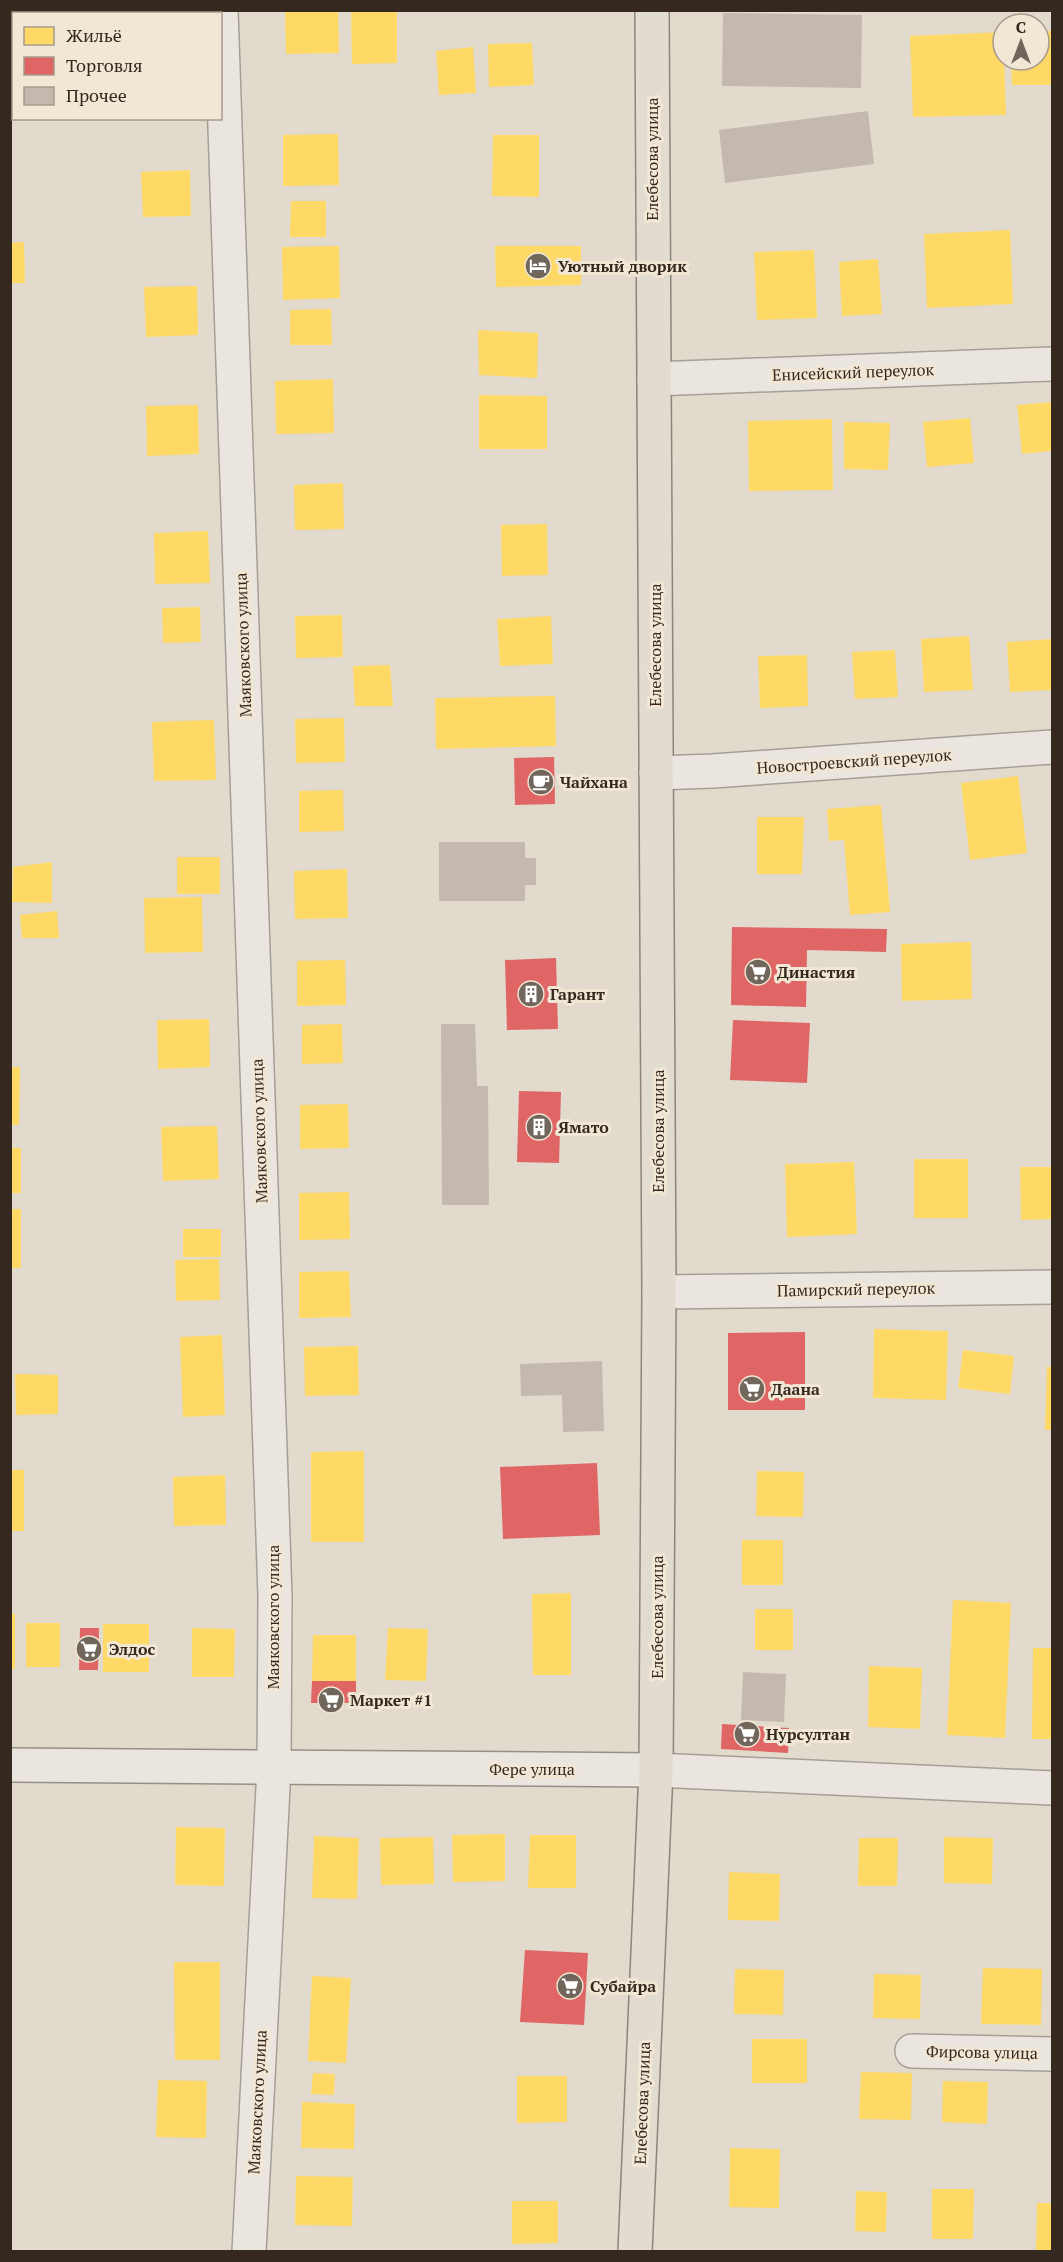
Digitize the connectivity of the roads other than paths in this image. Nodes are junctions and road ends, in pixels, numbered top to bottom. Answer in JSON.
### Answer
{"nodes":[{"id":1,"x":652,"y":10,"type":"edge"},
{"id":2,"x":222,"y":39,"type":"edge"},
{"id":3,"x":1053,"y":364,"type":"edge"},
{"id":4,"x":654,"y":380,"type":"junction"},
{"id":5,"x":1053,"y":747,"type":"edge"},
{"id":6,"x":656,"y":773,"type":"junction"},
{"id":7,"x":1053,"y":1287,"type":"edge"},
{"id":8,"x":659,"y":1292,"type":"junction"},
{"id":9,"x":10,"y":1765,"type":"edge"},
{"id":10,"x":274,"y":1768,"type":"junction"},
{"id":11,"x":656,"y":1770,"type":"junction"},
{"id":12,"x":1053,"y":1788,"type":"edge"},
{"id":13,"x":912,"y":2050,"type":"dead end"},
{"id":14,"x":1053,"y":2054,"type":"edge"},
{"id":15,"x":249,"y":2252,"type":"edge"},
{"id":16,"x":635,"y":2252,"type":"edge"}],
"edges":[{"from":1,"to":4,"type":"main road","name":"Елебесова улица"},
{"from":2,"to":10,"type":"street","name":"Маяковского улица"},
{"from":3,"to":4,"type":"street","name":"Енисейский переулок"},
{"from":4,"to":6,"type":"main road","name":"Елебесова улица"},
{"from":5,"to":6,"type":"street","name":"Новостроевский переулок"},
{"from":6,"to":8,"type":"main road","name":"Елебесова улица"},
{"from":7,"to":8,"type":"street","name":"Памирский переулок"},
{"from":8,"to":11,"type":"main road","name":"Елебесова улица"},
{"from":9,"to":10,"type":"street","name":"Фере улица"},
{"from":10,"to":11,"type":"street","name":"Фере улица"},
{"from":10,"to":15,"type":"street","name":"Маяковского улица"},
{"from":11,"to":12,"type":"street","name":"Фере улица"},
{"from":11,"to":16,"type":"main road","name":"Елебесова улица"},
{"from":13,"to":14,"type":"street","name":"Фирсова улица"}]}
